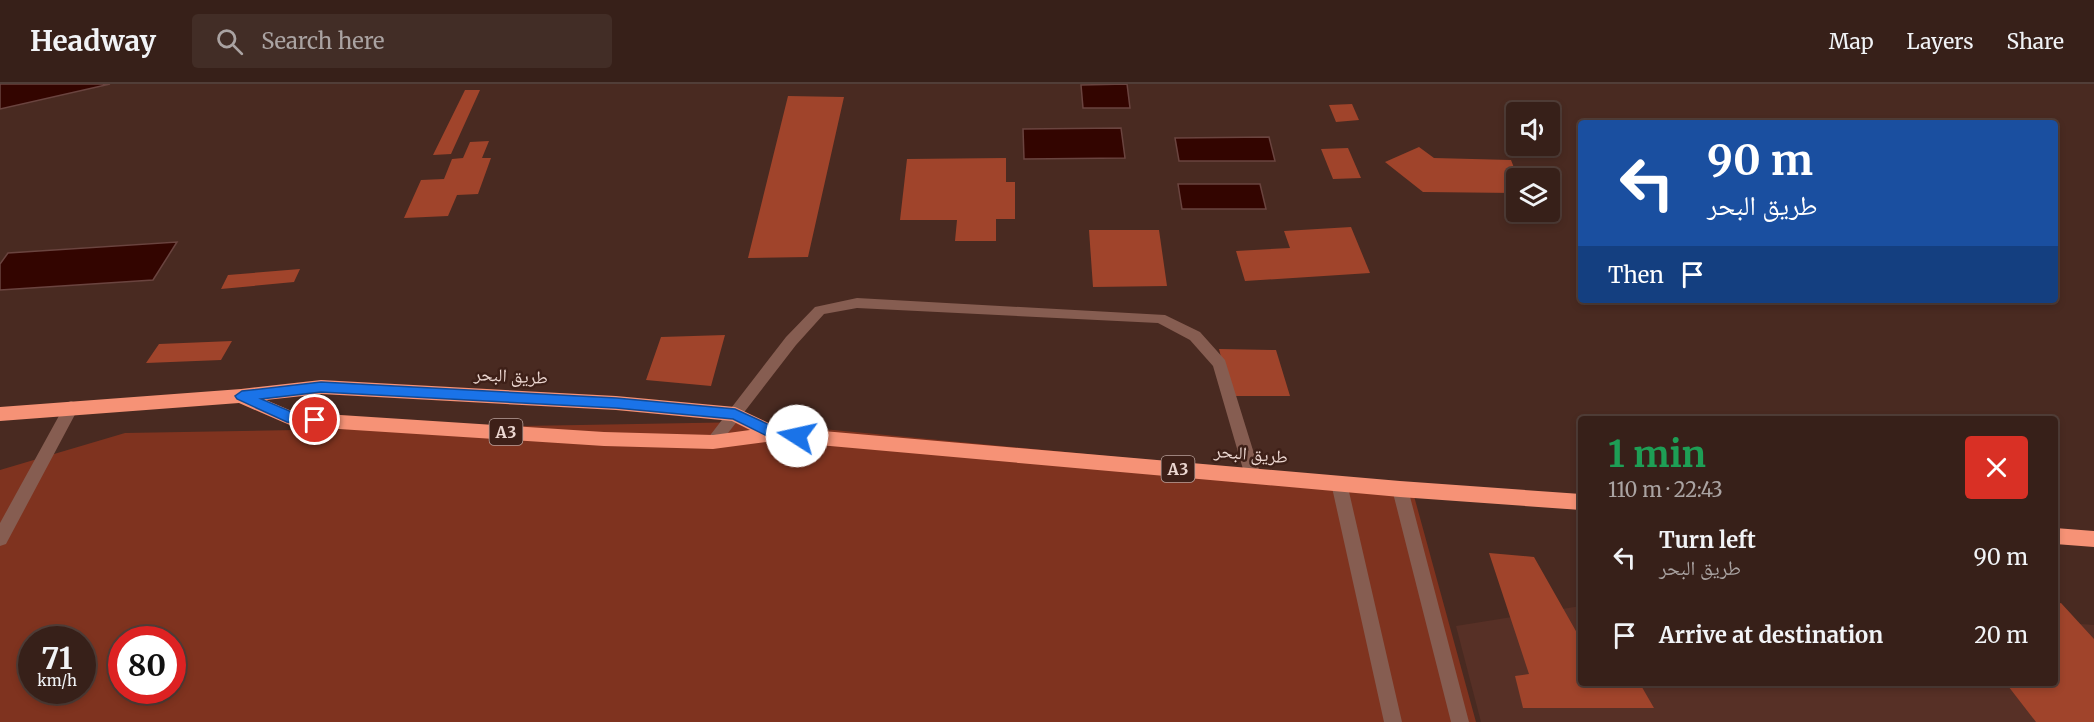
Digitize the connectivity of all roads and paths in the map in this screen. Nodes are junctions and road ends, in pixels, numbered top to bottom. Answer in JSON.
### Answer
{"nodes":[{"id":1,"x":242,"y":396,"type":"junction"},
{"id":2,"x":71,"y":407,"type":"junction"},
{"id":3,"x":0,"y":414,"type":"edge"},
{"id":4,"x":735,"y":414,"type":"junction"},
{"id":5,"x":774,"y":434,"type":"junction"},
{"id":6,"x":713,"y":442,"type":"junction"},
{"id":7,"x":1253,"y":476,"type":"junction"},
{"id":8,"x":1339,"y":483,"type":"junction"},
{"id":9,"x":1400,"y":489,"type":"junction"},
{"id":10,"x":1578,"y":502,"type":"edge"},
{"id":11,"x":2058,"y":536,"type":"edge"},
{"id":12,"x":0,"y":539,"type":"edge"},
{"id":13,"x":2094,"y":539,"type":"edge"},
{"id":14,"x":1393,"y":722,"type":"edge"},
{"id":15,"x":1460,"y":722,"type":"edge"}],
"edges":[{"from":1,"to":2,"type":"highway","name":"طريق البحر","number":"A3"},
{"from":1,"to":4,"type":"highway","name":"طريق البحر","number":"A3"},
{"from":1,"to":6,"type":"highway","name":"طريق البحر","number":"A3"},
{"from":2,"to":3,"type":"highway","name":"طريق البحر","number":"A3"},
{"from":2,"to":12,"type":"street"},
{"from":4,"to":5,"type":"highway","name":"طريق البحر","number":"A3"},
{"from":4,"to":6,"type":"street"},
{"from":4,"to":7,"type":"street"},
{"from":5,"to":6,"type":"highway","name":"طريق البحر","number":"A3"},
{"from":5,"to":7,"type":"highway","name":"طريق البحر","number":"A3"},
{"from":7,"to":8,"type":"highway","name":"طريق البحر","number":"A3"},
{"from":8,"to":9,"type":"highway","name":"طريق البحر","number":"A3"},
{"from":8,"to":14,"type":"street"},
{"from":9,"to":10,"type":"highway","name":"طريق البحر","number":"A3"},
{"from":9,"to":15,"type":"street"},
{"from":11,"to":13,"type":"highway"}]}
